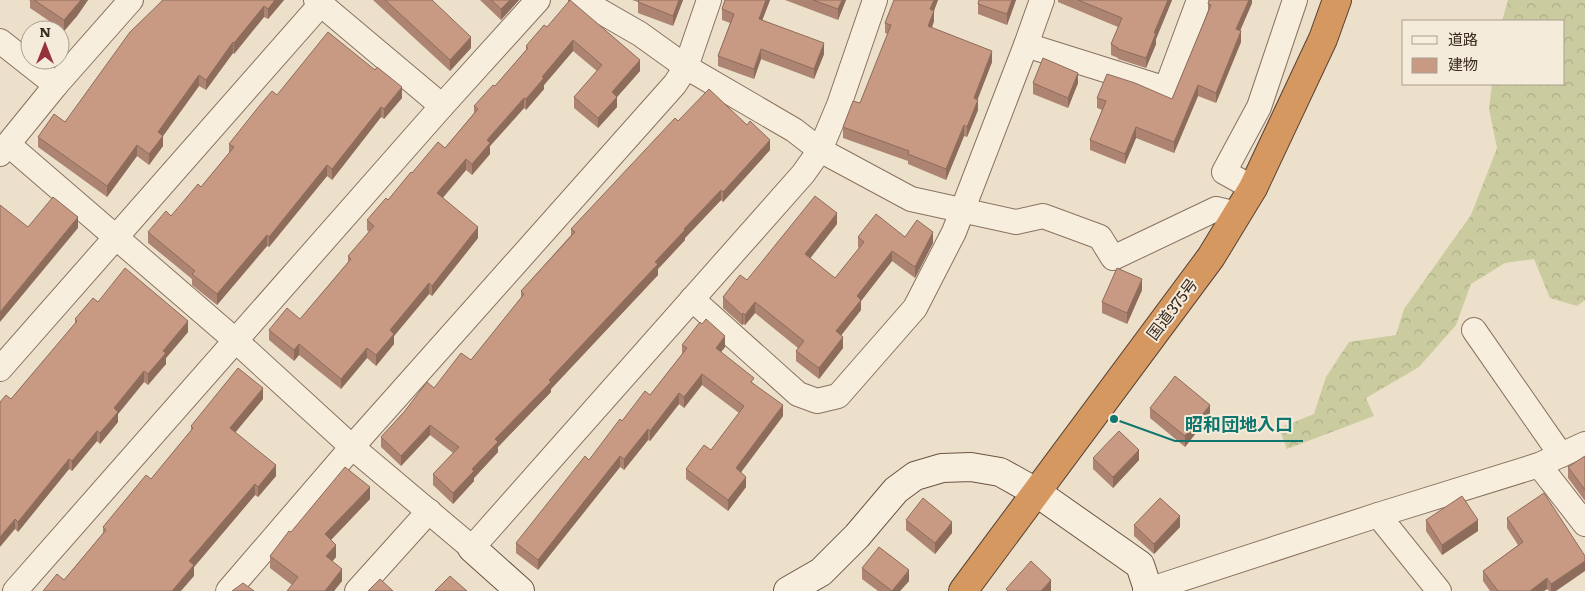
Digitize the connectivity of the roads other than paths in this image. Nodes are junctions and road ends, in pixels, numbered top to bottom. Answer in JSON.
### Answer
{"nodes":[{"id":1,"x":131,"y":0,"type":"edge"},
{"id":2,"x":538,"y":0,"type":"edge"},
{"id":3,"x":581,"y":0,"type":"edge"},
{"id":4,"x":708,"y":0,"type":"edge"},
{"id":5,"x":875,"y":0,"type":"edge"},
{"id":6,"x":1042,"y":0,"type":"edge"},
{"id":7,"x":1199,"y":0,"type":"edge"},
{"id":8,"x":1295,"y":0,"type":"edge"},
{"id":9,"x":1337,"y":0,"type":"edge"},
{"id":10,"x":319,"y":2,"type":"edge"},
{"id":11,"x":0,"y":41,"type":"edge"},
{"id":12,"x":1026,"y":45,"type":"junction"},
{"id":13,"x":686,"y":66,"type":"junction"},
{"id":14,"x":56,"y":86,"type":"junction"},
{"id":15,"x":442,"y":106,"type":"junction"},
{"id":16,"x":4,"y":149,"type":"edge"},
{"id":17,"x":820,"y":150,"type":"junction"},
{"id":18,"x":1253,"y":188,"type":"junction"},
{"id":19,"x":962,"y":211,"type":"junction"},
{"id":20,"x":1236,"y":214,"type":"junction"},
{"id":21,"x":116,"y":237,"type":"junction"},
{"id":22,"x":692,"y":299,"type":"junction"},
{"id":23,"x":1474,"y":330,"type":"dead end"},
{"id":24,"x":235,"y":340,"type":"junction"},
{"id":25,"x":0,"y":369,"type":"edge"},
{"id":26,"x":1585,"y":444,"type":"edge"},
{"id":27,"x":352,"y":446,"type":"junction"},
{"id":28,"x":1561,"y":455,"type":"junction"},
{"id":29,"x":1539,"y":465,"type":"junction"},
{"id":30,"x":1036,"y":492,"type":"junction"},
{"id":31,"x":429,"y":511,"type":"junction"},
{"id":32,"x":1378,"y":515,"type":"junction"},
{"id":33,"x":1585,"y":524,"type":"edge"},
{"id":34,"x":472,"y":548,"type":"junction"},
{"id":35,"x":1147,"y":590,"type":"edge"},
{"id":36,"x":15,"y":591,"type":"edge"},
{"id":37,"x":228,"y":591,"type":"edge"},
{"id":38,"x":357,"y":591,"type":"edge"},
{"id":39,"x":520,"y":591,"type":"edge"},
{"id":40,"x":788,"y":591,"type":"edge"},
{"id":41,"x":963,"y":591,"type":"edge"},
{"id":42,"x":1439,"y":591,"type":"edge"}],
"edges":[{"from":1,"to":14,"type":"street"},
{"from":2,"to":15,"type":"street"},
{"from":3,"to":13,"type":"street"},
{"from":4,"to":13,"type":"street"},
{"from":5,"to":17,"type":"street"},
{"from":6,"to":12,"type":"street"},
{"from":7,"to":12,"type":"street"},
{"from":8,"to":18,"type":"street"},
{"from":9,"to":18,"type":"highway","name":"国道375号"},
{"from":10,"to":15,"type":"street"},
{"from":10,"to":21,"type":"street"},
{"from":11,"to":14,"type":"street"},
{"from":12,"to":19,"type":"street"},
{"from":13,"to":17,"type":"street"},
{"from":13,"to":27,"type":"street"},
{"from":14,"to":16,"type":"street"},
{"from":15,"to":24,"type":"street"},
{"from":16,"to":21,"type":"street"},
{"from":17,"to":19,"type":"street"},
{"from":17,"to":22,"type":"street"},
{"from":18,"to":20,"type":"highway","name":"国道375号"},
{"from":19,"to":20,"type":"street"},
{"from":19,"to":22,"type":"street"},
{"from":20,"to":30,"type":"highway","name":"国道375号"},
{"from":21,"to":24,"type":"street"},
{"from":21,"to":25,"type":"street"},
{"from":22,"to":34,"type":"street"},
{"from":23,"to":28,"type":"street"},
{"from":24,"to":27,"type":"street"},
{"from":24,"to":36,"type":"street"},
{"from":26,"to":28,"type":"street"},
{"from":27,"to":31,"type":"street"},
{"from":27,"to":37,"type":"street"},
{"from":28,"to":29,"type":"street"},
{"from":29,"to":32,"type":"street"},
{"from":29,"to":33,"type":"street"},
{"from":30,"to":35,"type":"street"},
{"from":30,"to":40,"type":"street"},
{"from":30,"to":41,"type":"highway","name":"国道375号"},
{"from":31,"to":34,"type":"street"},
{"from":31,"to":38,"type":"street"},
{"from":32,"to":35,"type":"street"},
{"from":32,"to":42,"type":"street"},
{"from":34,"to":39,"type":"street"}]}
